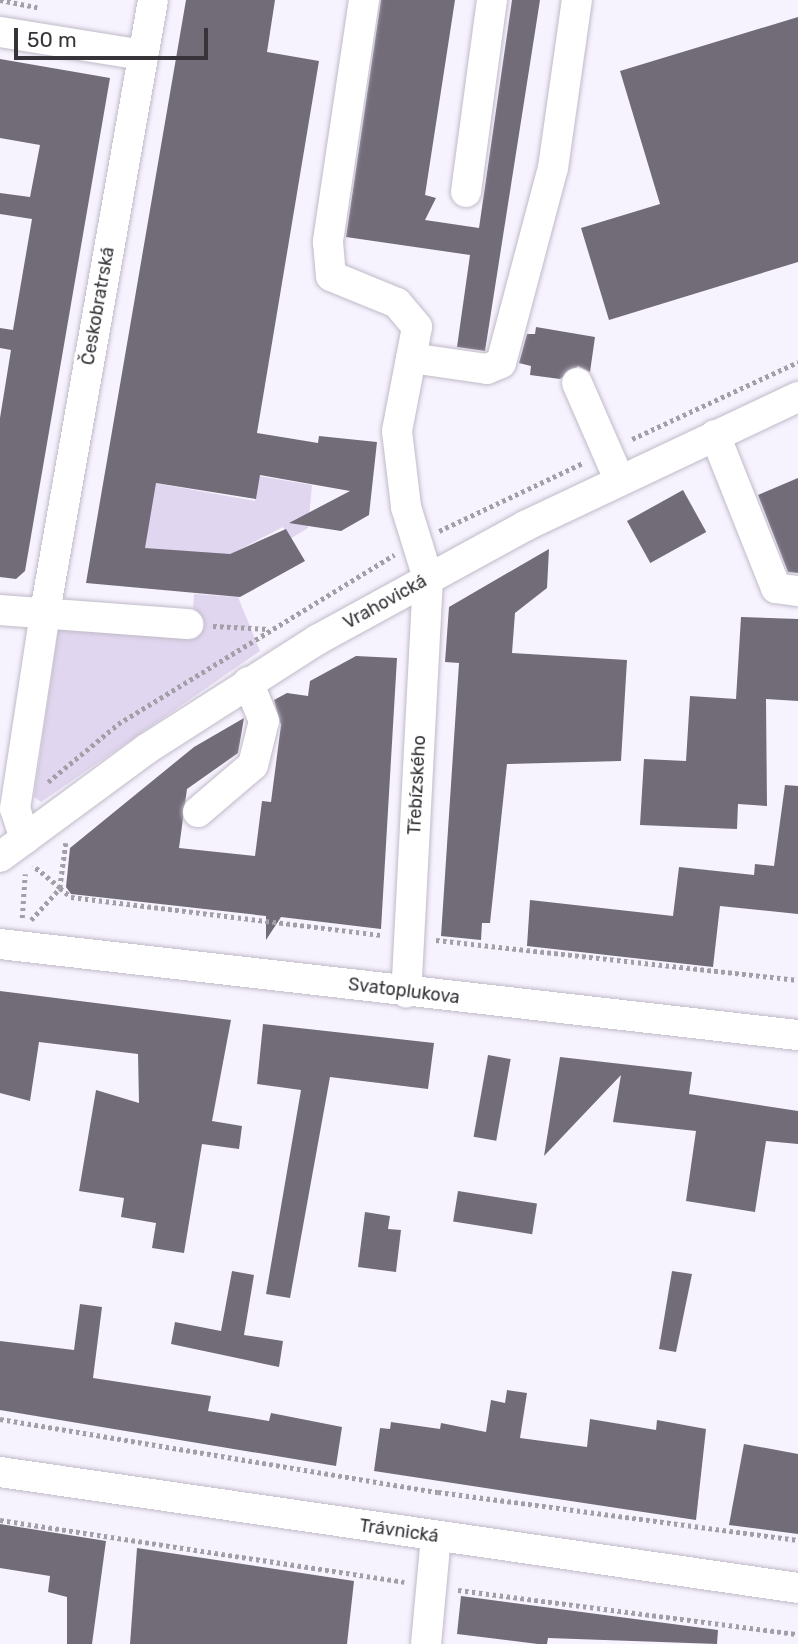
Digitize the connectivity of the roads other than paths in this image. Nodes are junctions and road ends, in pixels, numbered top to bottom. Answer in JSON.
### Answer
{"nodes":[{"id":1,"x":153,"y":0,"type":"edge"},
{"id":2,"x":365,"y":0,"type":"edge"},
{"id":3,"x":492,"y":0,"type":"edge"},
{"id":4,"x":577,"y":0,"type":"edge"},
{"id":5,"x":0,"y":32,"type":"edge"},
{"id":6,"x":142,"y":55,"type":"junction"},
{"id":7,"x":466,"y":192,"type":"dead end"},
{"id":8,"x":411,"y":358,"type":"junction"},
{"id":9,"x":578,"y":383,"type":"dead end"},
{"id":10,"x":798,"y":397,"type":"edge"},
{"id":11,"x":715,"y":435,"type":"junction"},
{"id":12,"x":619,"y":479,"type":"junction"},
{"id":13,"x":428,"y":578,"type":"junction"},
{"id":14,"x":798,"y":591,"type":"edge"},
{"id":15,"x":0,"y":610,"type":"edge"},
{"id":16,"x":45,"y":612,"type":"junction"},
{"id":17,"x":188,"y":624,"type":"road end"},
{"id":18,"x":248,"y":682,"type":"junction"},
{"id":19,"x":198,"y":813,"type":"dead end"},
{"id":20,"x":34,"y":848,"type":"junction"},
{"id":21,"x":0,"y":857,"type":"edge"},
{"id":22,"x":4,"y":943,"type":"edge"},
{"id":23,"x":406,"y":992,"type":"junction"},
{"id":24,"x":798,"y":1035,"type":"edge"},
{"id":25,"x":0,"y":1472,"type":"edge"},
{"id":26,"x":436,"y":1536,"type":"junction"},
{"id":27,"x":798,"y":1588,"type":"edge"},
{"id":28,"x":426,"y":1644,"type":"edge"}],
"edges":[{"from":1,"to":6,"type":"street","name":"Českobratrská"},
{"from":2,"to":8,"type":"street"},
{"from":3,"to":7,"type":"street"},
{"from":4,"to":8,"type":"street"},
{"from":5,"to":6,"type":"street"},
{"from":6,"to":16,"type":"street","name":"Českobratrská"},
{"from":8,"to":13,"type":"street"},
{"from":9,"to":12,"type":"street"},
{"from":10,"to":11,"type":"street","name":"Vrahovická"},
{"from":11,"to":12,"type":"street","name":"Vrahovická"},
{"from":11,"to":14,"type":"street"},
{"from":12,"to":13,"type":"street","name":"Vrahovická"},
{"from":13,"to":18,"type":"street","name":"Vrahovická"},
{"from":13,"to":23,"type":"street","name":"Třebízského"},
{"from":15,"to":16,"type":"street"},
{"from":16,"to":17,"type":"street"},
{"from":16,"to":20,"type":"street","name":"Českobratrská"},
{"from":18,"to":19,"type":"street"},
{"from":18,"to":20,"type":"street","name":"Vrahovická"},
{"from":20,"to":21,"type":"street","name":"Vrahovická"},
{"from":22,"to":23,"type":"street","name":"Svatoplukova"},
{"from":23,"to":24,"type":"street","name":"Svatoplukova"},
{"from":25,"to":26,"type":"street","name":"Trávnická"},
{"from":26,"to":27,"type":"street","name":"Trávnická"},
{"from":26,"to":28,"type":"street"}]}
